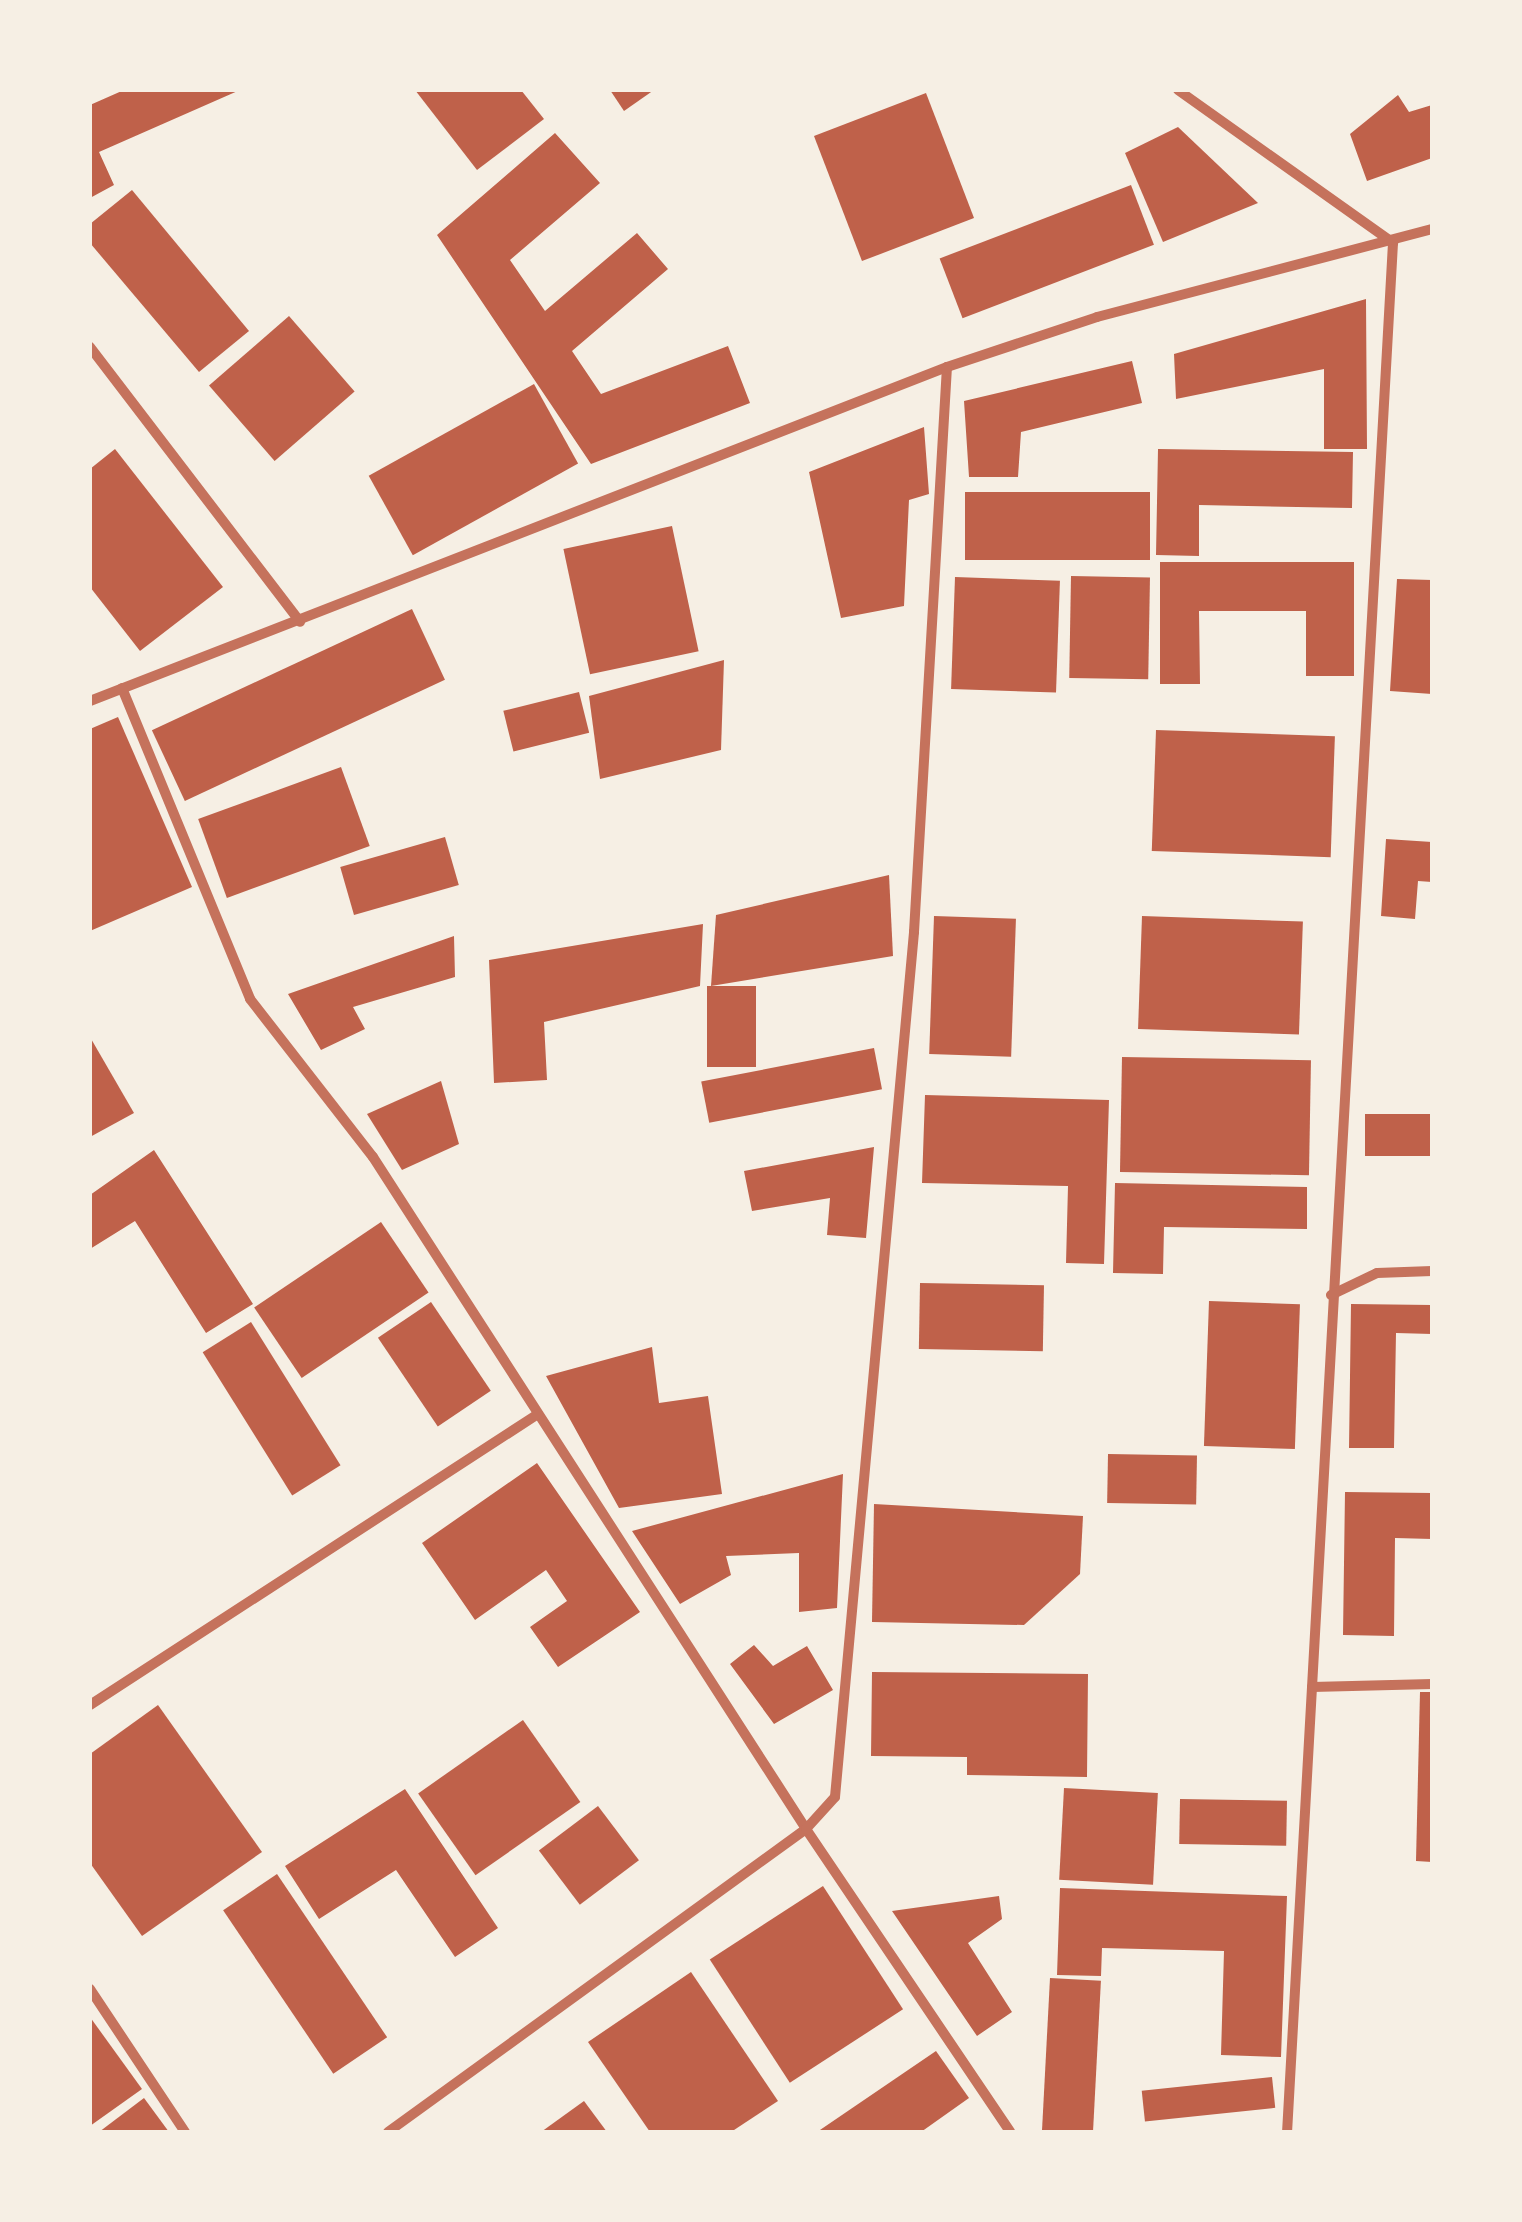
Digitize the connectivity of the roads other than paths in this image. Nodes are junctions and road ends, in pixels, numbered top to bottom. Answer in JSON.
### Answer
{"nodes":[{"id":1,"x":1178,"y":90,"type":"edge"},
{"id":2,"x":1432,"y":229,"type":"edge"},
{"id":3,"x":1393,"y":243,"type":"junction"},
{"id":4,"x":90,"y":346,"type":"edge"},
{"id":5,"x":947,"y":366,"type":"junction"},
{"id":6,"x":300,"y":622,"type":"junction"},
{"id":7,"x":122,"y":688,"type":"junction"},
{"id":8,"x":90,"y":701,"type":"edge"},
{"id":9,"x":1432,"y":1271,"type":"edge"},
{"id":10,"x":1331,"y":1295,"type":"junction"},
{"id":11,"x":538,"y":1414,"type":"junction"},
{"id":12,"x":1432,"y":1684,"type":"edge"},
{"id":13,"x":1312,"y":1687,"type":"junction"},
{"id":14,"x":90,"y":1704,"type":"edge"},
{"id":15,"x":806,"y":1830,"type":"junction"},
{"id":16,"x":90,"y":1989,"type":"edge"},
{"id":17,"x":185,"y":2132,"type":"edge"},
{"id":18,"x":388,"y":2132,"type":"edge"},
{"id":19,"x":1010,"y":2132,"type":"edge"},
{"id":20,"x":1286,"y":2132,"type":"edge"}],
"edges":[{"from":1,"to":3,"type":"street"},
{"from":2,"to":3,"type":"street"},
{"from":3,"to":5,"type":"street"},
{"from":3,"to":10,"type":"street"},
{"from":4,"to":6,"type":"street"},
{"from":5,"to":6,"type":"street"},
{"from":5,"to":15,"type":"street"},
{"from":6,"to":7,"type":"street"},
{"from":7,"to":8,"type":"street"},
{"from":7,"to":11,"type":"street"},
{"from":9,"to":10,"type":"street"},
{"from":10,"to":13,"type":"street"},
{"from":11,"to":14,"type":"street"},
{"from":11,"to":15,"type":"street"},
{"from":12,"to":13,"type":"street"},
{"from":13,"to":20,"type":"street"},
{"from":15,"to":18,"type":"street"},
{"from":15,"to":19,"type":"street"},
{"from":16,"to":17,"type":"street"}]}
